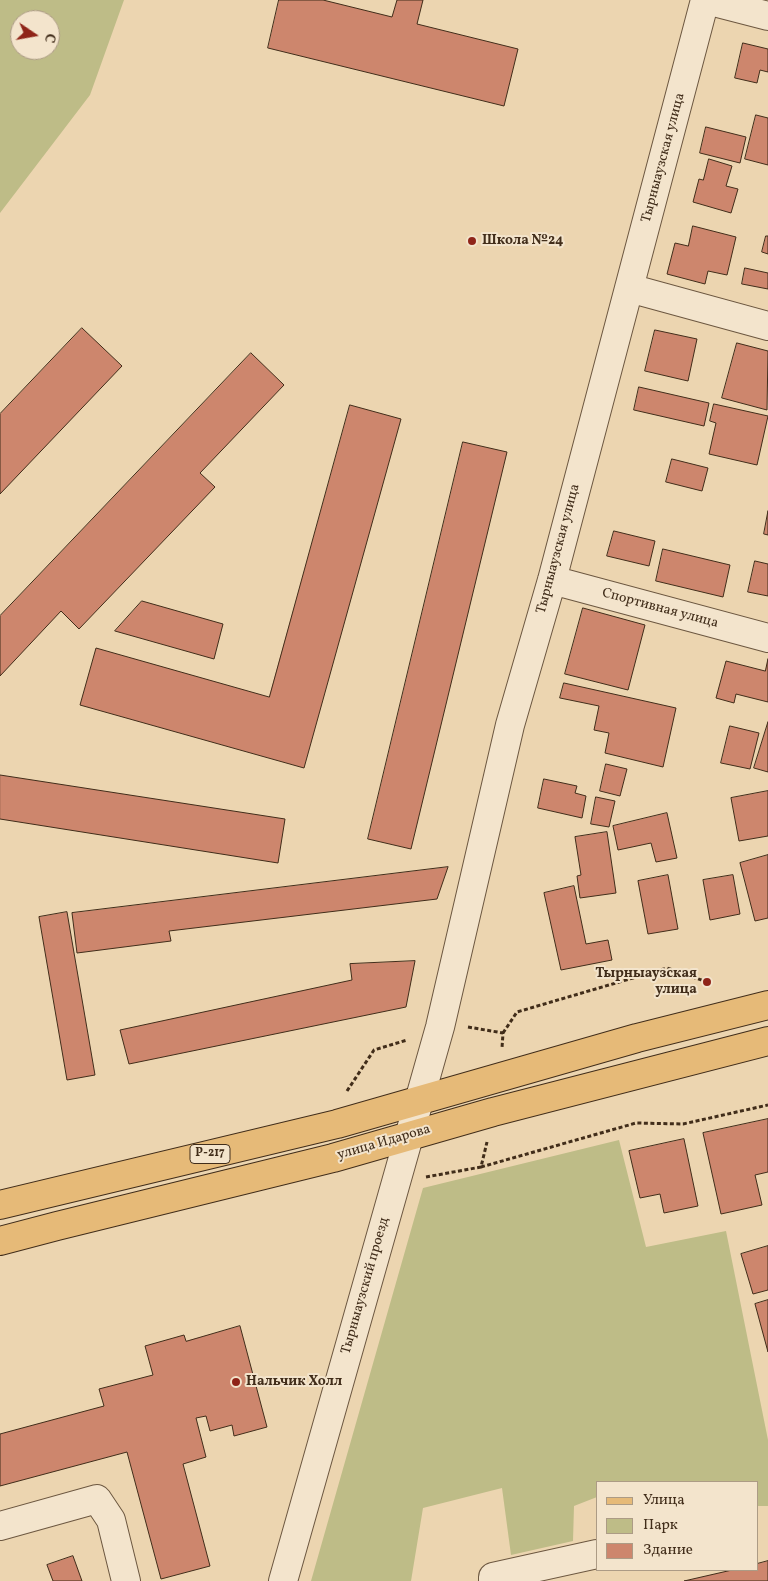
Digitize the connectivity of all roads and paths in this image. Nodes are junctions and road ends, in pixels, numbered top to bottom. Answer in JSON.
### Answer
{"nodes":[{"id":1,"x":706,"y":0,"type":"edge"},
{"id":2,"x":768,"y":16,"type":"edge"},
{"id":3,"x":629,"y":288,"type":"junction"},
{"id":4,"x":768,"y":326,"type":"edge"},
{"id":5,"x":552,"y":580,"type":"junction"},
{"id":6,"x":768,"y":638,"type":"edge"},
{"id":7,"x":707,"y":982,"type":"dead end"},
{"id":8,"x":768,"y":1005,"type":"edge"},
{"id":9,"x":467,"y":1027,"type":"dead end"},
{"id":10,"x":503,"y":1033,"type":"junction"},
{"id":11,"x":415,"y":1038,"type":"dead end"},
{"id":12,"x":768,"y":1041,"type":"edge"},
{"id":13,"x":502,"y":1051,"type":"dead end"},
{"id":14,"x":344,"y":1095,"type":"dead end"},
{"id":15,"x":419,"y":1100,"type":"junction"},
{"id":16,"x":768,"y":1105,"type":"edge"},
{"id":17,"x":489,"y":1135,"type":"dead end"},
{"id":18,"x":409,"y":1136,"type":"junction"},
{"id":19,"x":481,"y":1167,"type":"junction"},
{"id":20,"x":421,"y":1178,"type":"dead end"},
{"id":21,"x":0,"y":1205,"type":"edge"},
{"id":22,"x":0,"y":1242,"type":"edge"},
{"id":23,"x":0,"y":1526,"type":"edge"},
{"id":24,"x":596,"y":1554,"type":"edge"},
{"id":25,"x":126,"y":1581,"type":"edge"},
{"id":26,"x":283,"y":1581,"type":"edge"},
{"id":27,"x":493,"y":1581,"type":"edge"}],
"edges":[{"from":1,"to":2,"type":"street"},
{"from":1,"to":3,"type":"street","name":"Тырныаузская улица"},
{"from":3,"to":4,"type":"street"},
{"from":3,"to":5,"type":"street","name":"Тырныаузская улица"},
{"from":5,"to":6,"type":"street","name":"Спортивная улица"},
{"from":5,"to":15,"type":"street","name":"Тырныаузская улица"},
{"from":7,"to":10,"type":"path"},
{"from":8,"to":15,"type":"main road","number":"Р-217"},
{"from":9,"to":10,"type":"path"},
{"from":10,"to":13,"type":"path"},
{"from":11,"to":14,"type":"path"},
{"from":12,"to":18,"type":"main road","name":"улица Идарова","number":"Р-217"},
{"from":15,"to":18,"type":"street","name":"Тырныаузская улица"},
{"from":15,"to":21,"type":"main road","number":"Р-217"},
{"from":16,"to":19,"type":"path"},
{"from":17,"to":19,"type":"path"},
{"from":18,"to":22,"type":"main road","name":"улица Идарова","number":"Р-217"},
{"from":18,"to":26,"type":"street","name":"Тырныаузский проезд"},
{"from":19,"to":20,"type":"path"},
{"from":23,"to":25,"type":"street"},
{"from":24,"to":27,"type":"street"}]}
